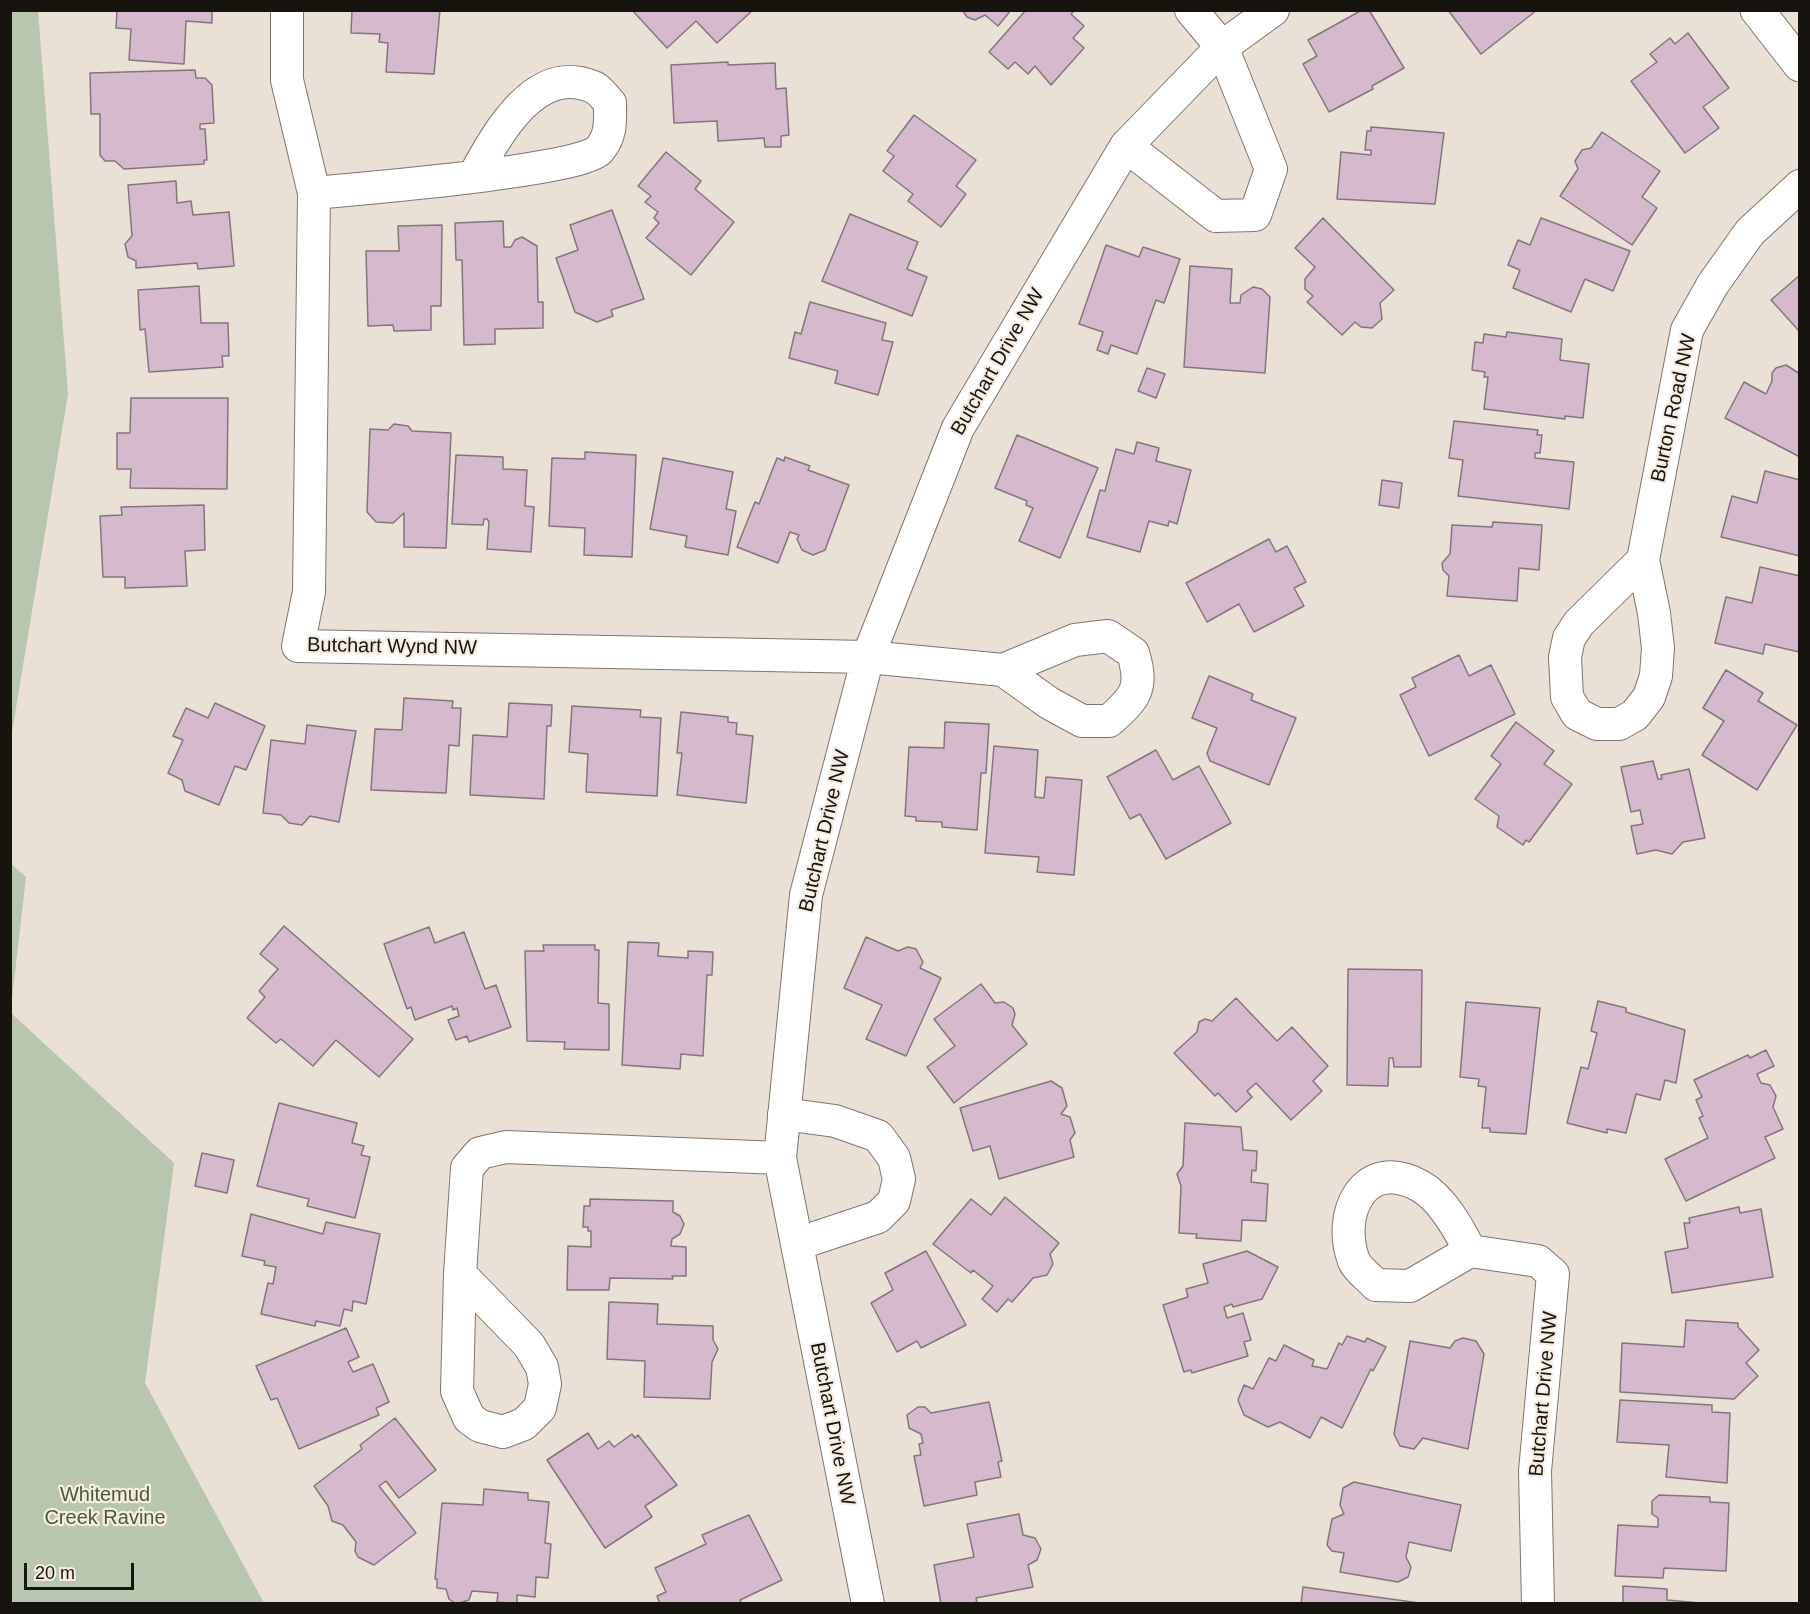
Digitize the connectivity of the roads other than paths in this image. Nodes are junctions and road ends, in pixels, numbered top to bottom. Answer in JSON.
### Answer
{"nodes":[{"id":1,"x":287,"y":10,"type":"edge"},
{"id":2,"x":1191,"y":10,"type":"edge"},
{"id":3,"x":1273,"y":10,"type":"edge"},
{"id":4,"x":1757,"y":10,"type":"edge"},
{"id":5,"x":1222,"y":47,"type":"junction"},
{"id":6,"x":1800,"y":64,"type":"edge"},
{"id":7,"x":1126,"y":146,"type":"junction"},
{"id":8,"x":474,"y":176,"type":"dead end"},
{"id":9,"x":1800,"y":186,"type":"edge"},
{"id":10,"x":314,"y":194,"type":"junction"},
{"id":11,"x":1643,"y":560,"type":"junction"},
{"id":12,"x":868,"y":657,"type":"junction"},
{"id":13,"x":1003,"y":670,"type":"dead end"},
{"id":14,"x":784,"y":1114,"type":"junction"},
{"id":15,"x":780,"y":1158,"type":"junction"},
{"id":16,"x":797,"y":1244,"type":"junction"},
{"id":17,"x":1470,"y":1251,"type":"dead end"},
{"id":18,"x":460,"y":1274,"type":"dead end"},
{"id":19,"x":868,"y":1604,"type":"edge"},
{"id":20,"x":1538,"y":1604,"type":"edge"}],
"edges":[{"from":1,"to":10,"type":"street","name":"Butchart Wynd NW"},
{"from":2,"to":5,"type":"street"},
{"from":3,"to":5,"type":"street","name":"Butchart Drive NW"},
{"from":4,"to":6,"type":"street"},
{"from":5,"to":7,"type":"street","name":"Butchart Drive NW"},
{"from":5,"to":7,"type":"street"},
{"from":7,"to":12,"type":"street","name":"Butchart Drive NW"},
{"from":8,"to":10,"type":"street"},
{"from":9,"to":11,"type":"street","name":"Burton Road NW"},
{"from":10,"to":12,"type":"street","name":"Butchart Wynd NW"},
{"from":11,"to":11,"type":"street","name":"Burton Road NW"},
{"from":12,"to":13,"type":"street"},
{"from":12,"to":14,"type":"street","name":"Butchart Drive NW"},
{"from":14,"to":15,"type":"street","name":"Butchart Drive NW"},
{"from":14,"to":16,"type":"street"},
{"from":15,"to":16,"type":"street","name":"Butchart Drive NW"},
{"from":15,"to":18,"type":"street"},
{"from":16,"to":19,"type":"street","name":"Butchart Drive NW"},
{"from":17,"to":20,"type":"street","name":"Butchart Drive NW"}]}
